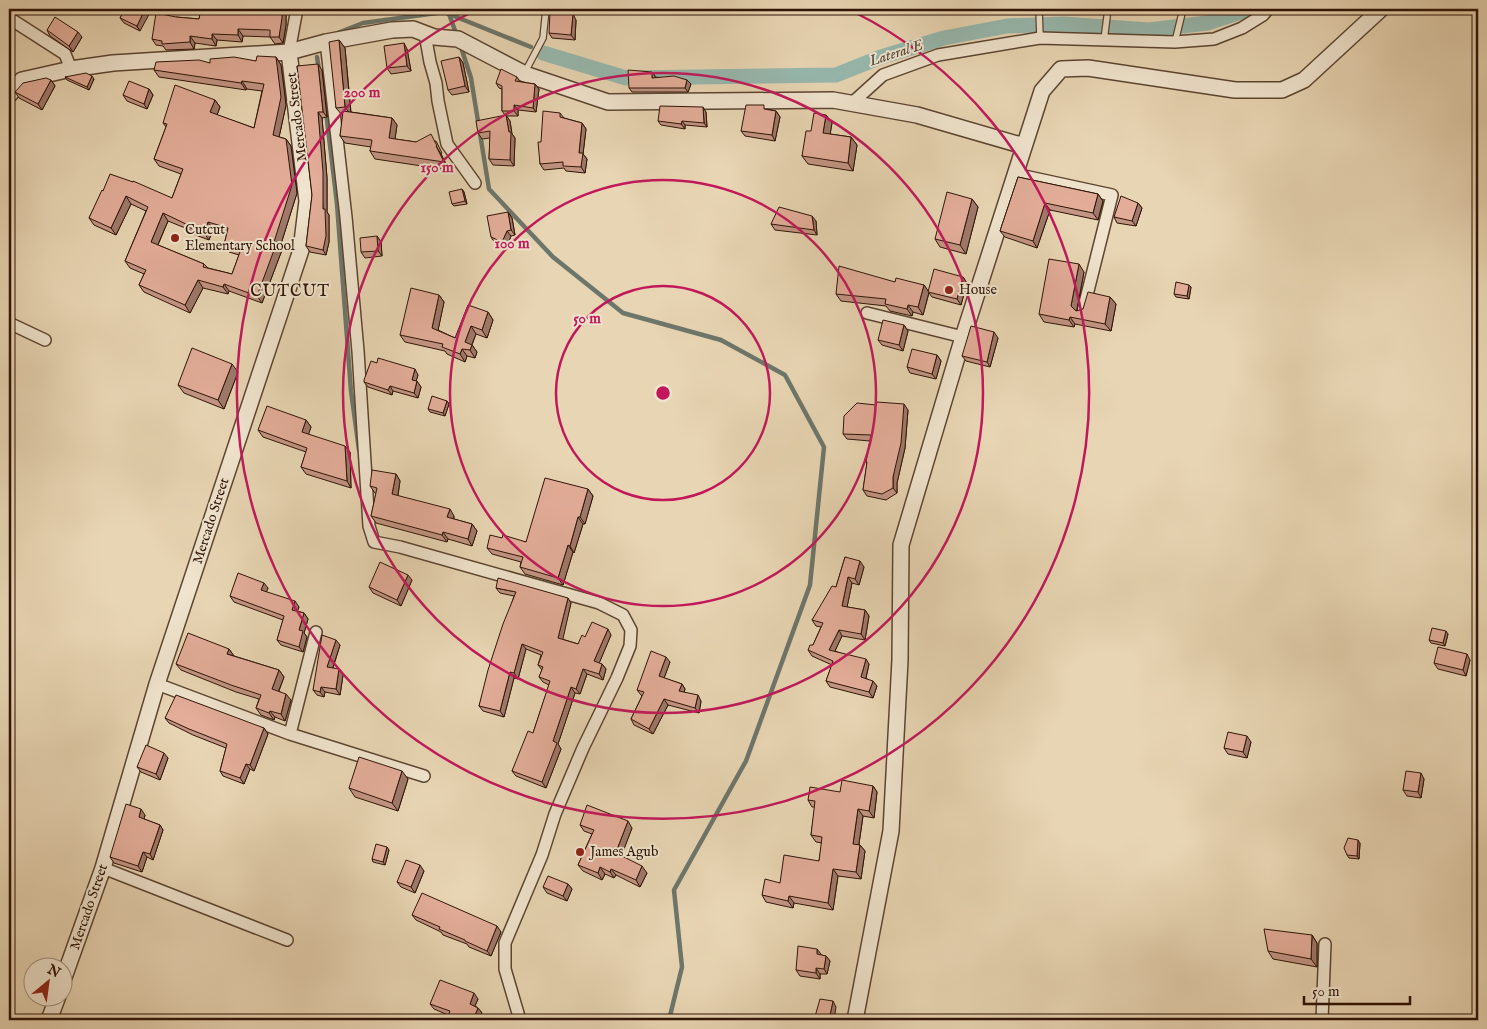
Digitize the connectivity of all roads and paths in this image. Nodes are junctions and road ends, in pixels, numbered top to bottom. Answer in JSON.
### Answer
{"nodes":[{"id":1,"x":297,"y":9,"type":"edge"},
{"id":2,"x":546,"y":9,"type":"edge"},
{"id":3,"x":1039,"y":9,"type":"edge"},
{"id":4,"x":1108,"y":9,"type":"edge"},
{"id":5,"x":1183,"y":9,"type":"edge"},
{"id":6,"x":1268,"y":9,"type":"edge"},
{"id":7,"x":1381,"y":9,"type":"edge"},
{"id":8,"x":9,"y":18,"type":"edge"},
{"id":9,"x":1040,"y":35,"type":"junction"},
{"id":10,"x":429,"y":36,"type":"junction"},
{"id":11,"x":1103,"y":38,"type":"junction"},
{"id":12,"x":1176,"y":39,"type":"junction"},
{"id":13,"x":326,"y":42,"type":"junction"},
{"id":14,"x":289,"y":52,"type":"junction"},
{"id":15,"x":71,"y":69,"type":"junction"},
{"id":16,"x":525,"y":74,"type":"junction"},
{"id":17,"x":9,"y":96,"type":"edge"},
{"id":18,"x":851,"y":104,"type":"junction"},
{"id":19,"x":1024,"y":146,"type":"junction"},
{"id":20,"x":1015,"y":174,"type":"junction"},
{"id":21,"x":475,"y":183,"type":"dead end"},
{"id":22,"x":1083,"y":311,"type":"edge"},
{"id":23,"x":867,"y":313,"type":"dead end"},
{"id":24,"x":9,"y":323,"type":"edge"},
{"id":25,"x":963,"y":337,"type":"junction"},
{"id":26,"x":45,"y":340,"type":"dead end"},
{"id":27,"x":316,"y":632,"type":"dead end"},
{"id":28,"x":157,"y":684,"type":"junction"},
{"id":29,"x":290,"y":734,"type":"junction"},
{"id":30,"x":424,"y":776,"type":"dead end"},
{"id":31,"x":102,"y":868,"type":"junction"},
{"id":32,"x":287,"y":940,"type":"dead end"},
{"id":33,"x":1325,"y":944,"type":"dead end"},
{"id":34,"x":71,"y":956,"type":"edge"},
{"id":35,"x":54,"y":1006,"type":"edge"},
{"id":36,"x":49,"y":1020,"type":"edge"},
{"id":37,"x":520,"y":1020,"type":"edge"},
{"id":38,"x":855,"y":1020,"type":"edge"},
{"id":39,"x":1322,"y":1020,"type":"edge"}],
"edges":[{"from":1,"to":14,"type":"street"},
{"from":2,"to":16,"type":"lane"},
{"from":3,"to":9,"type":"lane"},
{"from":4,"to":11,"type":"lane"},
{"from":5,"to":12,"type":"lane"},
{"from":6,"to":12,"type":"street"},
{"from":7,"to":19,"type":"street"},
{"from":8,"to":15,"type":"street"},
{"from":9,"to":11,"type":"street"},
{"from":9,"to":18,"type":"street"},
{"from":10,"to":13,"type":"street"},
{"from":10,"to":16,"type":"street"},
{"from":10,"to":21,"type":"street"},
{"from":11,"to":12,"type":"street"},
{"from":13,"to":14,"type":"street"},
{"from":13,"to":37,"type":"street"},
{"from":14,"to":15,"type":"street"},
{"from":14,"to":28,"type":"street","name":"Mercado Street"},
{"from":15,"to":17,"type":"street"},
{"from":16,"to":18,"type":"street"},
{"from":18,"to":19,"type":"street"},
{"from":19,"to":20,"type":"street"},
{"from":20,"to":22,"type":"street"},
{"from":20,"to":25,"type":"street"},
{"from":23,"to":25,"type":"street"},
{"from":24,"to":26,"type":"street"},
{"from":25,"to":38,"type":"street"},
{"from":27,"to":29,"type":"street"},
{"from":28,"to":29,"type":"street"},
{"from":28,"to":31,"type":"street","name":"Mercado Street"},
{"from":29,"to":30,"type":"street"},
{"from":31,"to":32,"type":"street"},
{"from":31,"to":34,"type":"street","name":"Mercado Street"},
{"from":33,"to":39,"type":"street"},
{"from":35,"to":36,"type":"street"}]}
